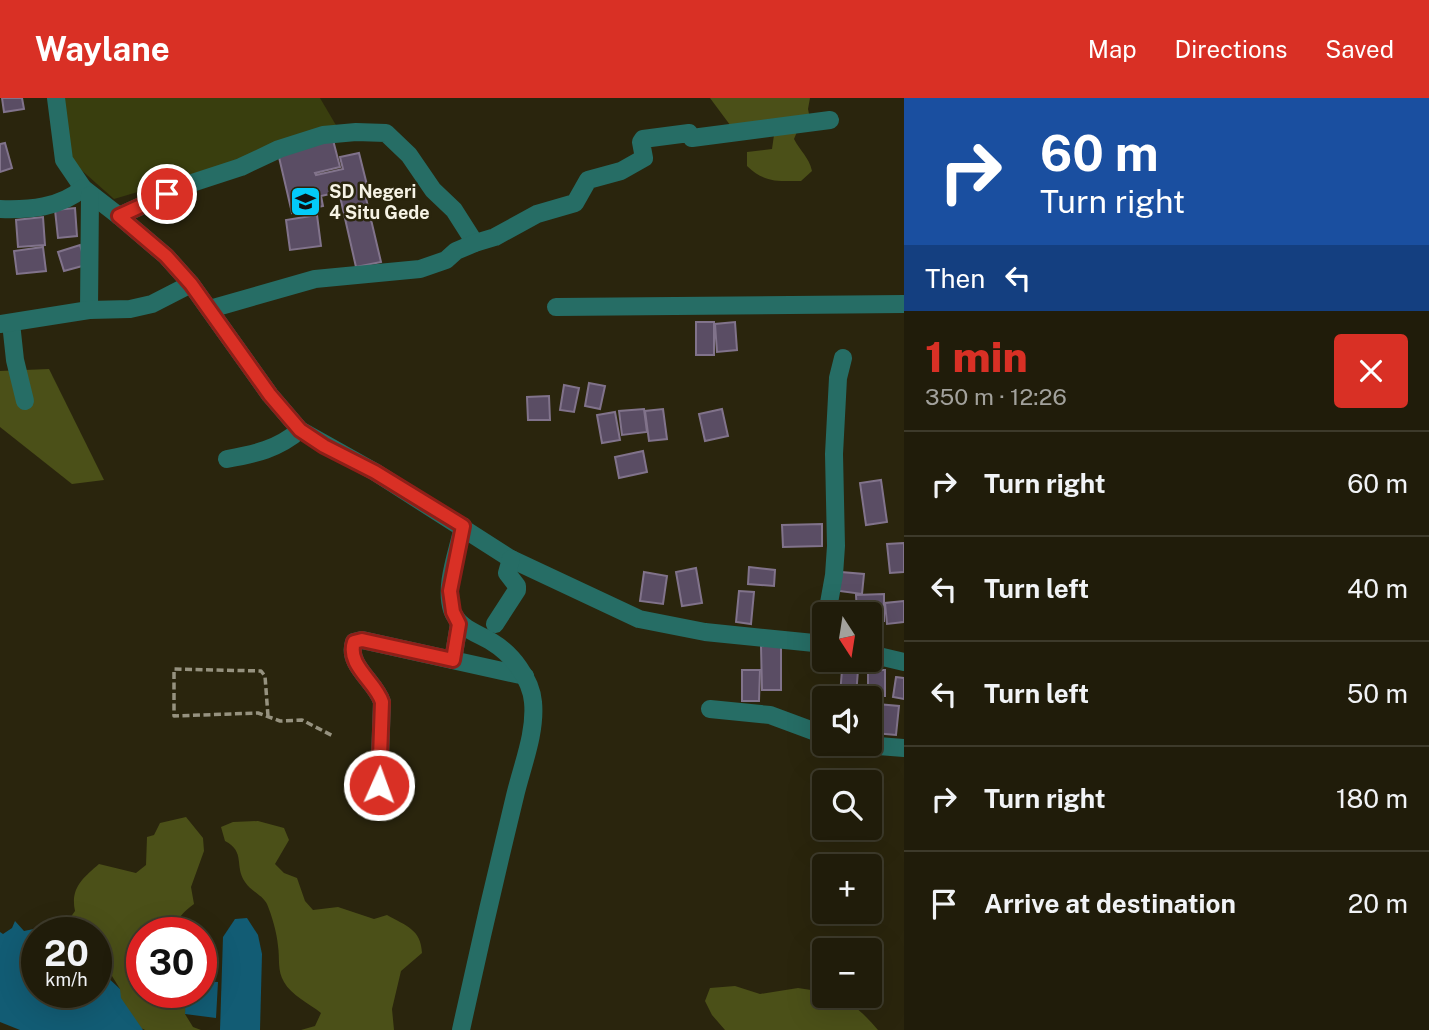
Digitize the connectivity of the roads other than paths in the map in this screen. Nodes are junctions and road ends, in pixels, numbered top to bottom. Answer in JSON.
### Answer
{"nodes":[{"id":1,"x":56,"y":98,"type":"edge"},
{"id":2,"x":830,"y":120,"type":"dead end"},
{"id":3,"x":86,"y":192,"type":"junction"},
{"id":4,"x":0,"y":209,"type":"edge"},
{"id":5,"x":119,"y":216,"type":"junction"},
{"id":6,"x":475,"y":243,"type":"junction"},
{"id":7,"x":191,"y":284,"type":"junction"},
{"id":8,"x":904,"y":304,"type":"edge"},
{"id":9,"x":556,"y":307,"type":"dead end"},
{"id":10,"x":210,"y":309,"type":"junction"},
{"id":11,"x":89,"y":310,"type":"junction"},
{"id":12,"x":5,"y":323,"type":"edge"},
{"id":13,"x":843,"y":358,"type":"dead end"},
{"id":14,"x":25,"y":401,"type":"dead end"},
{"id":15,"x":300,"y":430,"type":"junction"},
{"id":16,"x":227,"y":460,"type":"dead end"},
{"id":17,"x":463,"y":526,"type":"junction"},
{"id":18,"x":511,"y":559,"type":"junction"},
{"id":19,"x":829,"y":602,"type":"edge"},
{"id":20,"x":459,"y":624,"type":"junction"},
{"id":21,"x":495,"y":624,"type":"dead end"},
{"id":22,"x":812,"y":643,"type":"edge"},
{"id":23,"x":882,"y":657,"type":"edge"},
{"id":24,"x":453,"y":660,"type":"junction"},
{"id":25,"x":904,"y":662,"type":"edge"},
{"id":26,"x":524,"y":676,"type":"junction"},
{"id":27,"x":710,"y":709,"type":"dead end"},
{"id":28,"x":812,"y":731,"type":"edge"},
{"id":29,"x":882,"y":746,"type":"edge"},
{"id":30,"x":904,"y":748,"type":"edge"},
{"id":31,"x":379,"y":785,"type":"dead end"},
{"id":32,"x":461,"y":1030,"type":"edge"}],
"edges":[{"from":1,"to":3,"type":"street"},
{"from":2,"to":6,"type":"street"},
{"from":3,"to":4,"type":"street"},
{"from":3,"to":5,"type":"street"},
{"from":3,"to":11,"type":"street"},
{"from":5,"to":6,"type":"street"},
{"from":5,"to":7,"type":"street"},
{"from":6,"to":10,"type":"street"},
{"from":7,"to":10,"type":"street"},
{"from":7,"to":11,"type":"street"},
{"from":8,"to":9,"type":"street"},
{"from":10,"to":15,"type":"street"},
{"from":11,"to":12,"type":"street"},
{"from":12,"to":14,"type":"street"},
{"from":13,"to":19,"type":"street"},
{"from":15,"to":16,"type":"street"},
{"from":15,"to":17,"type":"street"},
{"from":17,"to":18,"type":"street"},
{"from":17,"to":20,"type":"street"},
{"from":18,"to":21,"type":"street"},
{"from":18,"to":22,"type":"street"},
{"from":20,"to":24,"type":"street"},
{"from":20,"to":26,"type":"street"},
{"from":23,"to":25,"type":"street"},
{"from":24,"to":26,"type":"street"},
{"from":24,"to":31,"type":"street"},
{"from":26,"to":32,"type":"street"},
{"from":27,"to":28,"type":"street"},
{"from":29,"to":30,"type":"street"}]}
